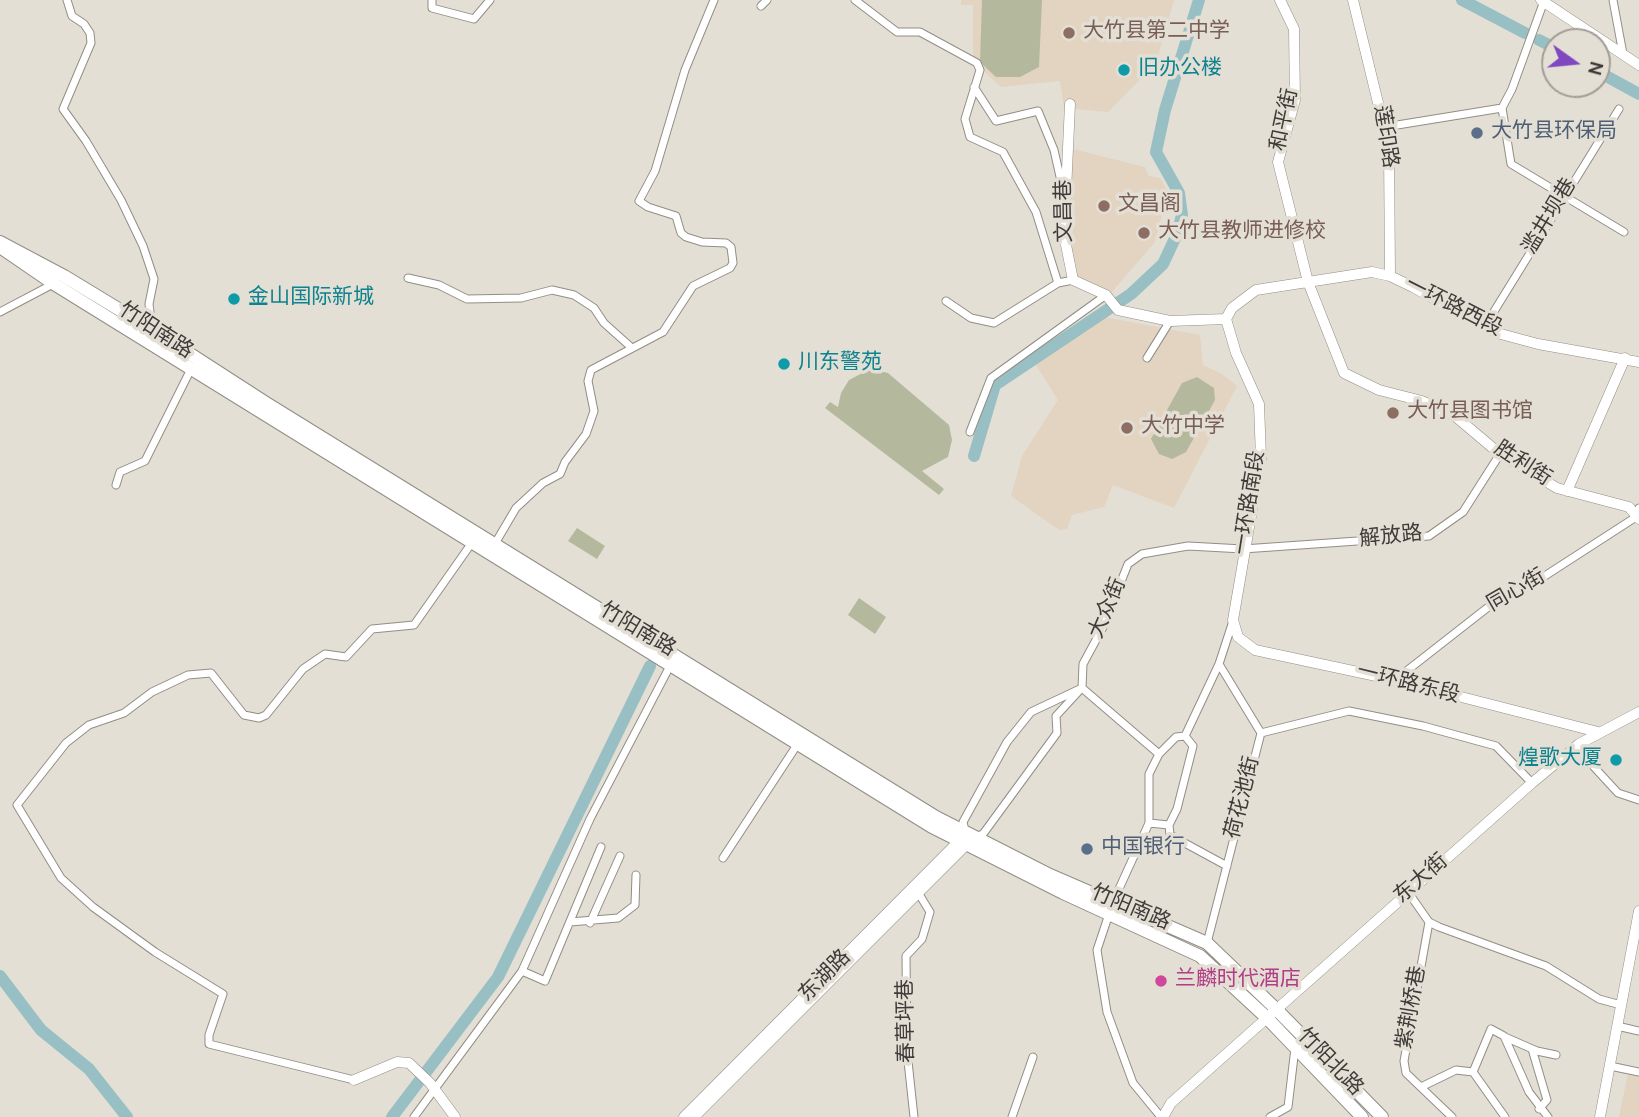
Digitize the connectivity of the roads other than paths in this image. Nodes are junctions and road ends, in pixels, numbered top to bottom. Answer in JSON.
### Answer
{"nodes":[{"id":1,"x":67,"y":0,"type":"edge"},
{"id":2,"x":432,"y":0,"type":"edge"},
{"id":3,"x":490,"y":0,"type":"edge"},
{"id":4,"x":714,"y":0,"type":"edge"},
{"id":5,"x":855,"y":0,"type":"edge"},
{"id":6,"x":1280,"y":0,"type":"edge"},
{"id":7,"x":1353,"y":0,"type":"edge"},
{"id":8,"x":1613,"y":0,"type":"edge"},
{"id":9,"x":1543,"y":1,"type":"edge"},
{"id":10,"x":1623,"y":55,"type":"junction"},
{"id":11,"x":1639,"y":65,"type":"edge"},
{"id":12,"x":974,"y":87,"type":"junction"},
{"id":13,"x":1070,"y":104,"type":"dead end"},
{"id":14,"x":1502,"y":108,"type":"junction"},
{"id":15,"x":1619,"y":109,"type":"dead end"},
{"id":16,"x":1385,"y":127,"type":"junction"},
{"id":17,"x":1063,"y":190,"type":"junction"},
{"id":18,"x":1563,"y":196,"type":"junction"},
{"id":19,"x":1624,"y":232,"type":"dead end"},
{"id":20,"x":0,"y":244,"type":"edge"},
{"id":21,"x":1390,"y":276,"type":"junction"},
{"id":22,"x":408,"y":278,"type":"dead end"},
{"id":23,"x":59,"y":280,"type":"junction"},
{"id":24,"x":1073,"y":280,"type":"junction"},
{"id":25,"x":1308,"y":282,"type":"junction"},
{"id":26,"x":1058,"y":283,"type":"junction"},
{"id":27,"x":1106,"y":295,"type":"junction"},
{"id":28,"x":946,"y":301,"type":"dead end"},
{"id":29,"x":0,"y":312,"type":"edge"},
{"id":30,"x":1226,"y":319,"type":"junction"},
{"id":31,"x":1170,"y":321,"type":"junction"},
{"id":32,"x":1485,"y":326,"type":"junction"},
{"id":33,"x":153,"y":330,"type":"junction"},
{"id":34,"x":632,"y":348,"type":"junction"},
{"id":35,"x":1147,"y":358,"type":"dead end"},
{"id":36,"x":1625,"y":358,"type":"junction"},
{"id":37,"x":1639,"y":362,"type":"edge"},
{"id":38,"x":194,"y":364,"type":"junction"},
{"id":39,"x":970,"y":432,"type":"dead end"},
{"id":40,"x":1500,"y":454,"type":"junction"},
{"id":41,"x":116,"y":485,"type":"dead end"},
{"id":42,"x":1567,"y":491,"type":"junction"},
{"id":43,"x":1638,"y":514,"type":"edge"},
{"id":44,"x":471,"y":544,"type":"junction"},
{"id":45,"x":492,"y":549,"type":"junction"},
{"id":46,"x":1243,"y":550,"type":"junction"},
{"id":47,"x":1233,"y":620,"type":"junction"},
{"id":48,"x":1219,"y":664,"type":"junction"},
{"id":49,"x":670,"y":666,"type":"junction"},
{"id":50,"x":1395,"y":680,"type":"junction"},
{"id":51,"x":1082,"y":688,"type":"junction"},
{"id":52,"x":1639,"y":712,"type":"edge"},
{"id":53,"x":1598,"y":732,"type":"junction"},
{"id":54,"x":1261,"y":733,"type":"junction"},
{"id":55,"x":1185,"y":736,"type":"junction"},
{"id":56,"x":1579,"y":744,"type":"junction"},
{"id":57,"x":797,"y":745,"type":"junction"},
{"id":58,"x":1160,"y":754,"type":"junction"},
{"id":59,"x":1532,"y":783,"type":"junction"},
{"id":60,"x":1639,"y":800,"type":"edge"},
{"id":61,"x":1149,"y":823,"type":"junction"},
{"id":62,"x":1169,"y":825,"type":"junction"},
{"id":63,"x":965,"y":840,"type":"junction"},
{"id":64,"x":601,"y":847,"type":"dead end"},
{"id":65,"x":620,"y":856,"type":"dead end"},
{"id":66,"x":723,"y":859,"type":"dead end"},
{"id":67,"x":1227,"y":866,"type":"junction"},
{"id":68,"x":636,"y":875,"type":"dead end"},
{"id":69,"x":1408,"y":892,"type":"junction"},
{"id":70,"x":919,"y":894,"type":"junction"},
{"id":71,"x":1110,"y":908,"type":"junction"},
{"id":72,"x":1639,"y":911,"type":"edge"},
{"id":73,"x":570,"y":922,"type":"junction"},
{"id":74,"x":1429,"y":922,"type":"junction"},
{"id":75,"x":590,"y":923,"type":"junction"},
{"id":76,"x":1207,"y":943,"type":"junction"},
{"id":77,"x":522,"y":971,"type":"junction"},
{"id":78,"x":1621,"y":1005,"type":"junction"},
{"id":79,"x":1271,"y":1013,"type":"junction"},
{"id":80,"x":1617,"y":1026,"type":"junction"},
{"id":81,"x":1639,"y":1031,"type":"edge"},
{"id":82,"x":1504,"y":1036,"type":"junction"},
{"id":83,"x":1295,"y":1048,"type":"junction"},
{"id":84,"x":1532,"y":1049,"type":"junction"},
{"id":85,"x":1556,"y":1055,"type":"dead end"},
{"id":86,"x":1033,"y":1057,"type":"dead end"},
{"id":87,"x":1610,"y":1066,"type":"junction"},
{"id":88,"x":1473,"y":1072,"type":"junction"},
{"id":89,"x":1639,"y":1072,"type":"edge"},
{"id":90,"x":354,"y":1080,"type":"joint"},
{"id":91,"x":1421,"y":1087,"type":"junction"},
{"id":92,"x":430,"y":1089,"type":"junction"},
{"id":93,"x":1288,"y":1107,"type":"junction"},
{"id":94,"x":1539,"y":1109,"type":"junction"},
{"id":95,"x":414,"y":1117,"type":"edge"},
{"id":96,"x":447,"y":1117,"type":"edge"},
{"id":97,"x":455,"y":1117,"type":"edge"},
{"id":98,"x":684,"y":1117,"type":"edge"},
{"id":99,"x":694,"y":1117,"type":"edge"},
{"id":100,"x":914,"y":1117,"type":"edge"},
{"id":101,"x":1012,"y":1117,"type":"edge"},
{"id":102,"x":1162,"y":1117,"type":"edge"},
{"id":103,"x":1270,"y":1117,"type":"edge"},
{"id":104,"x":1292,"y":1117,"type":"edge"},
{"id":105,"x":1362,"y":1117,"type":"edge"},
{"id":106,"x":1382,"y":1117,"type":"edge"},
{"id":107,"x":1452,"y":1117,"type":"edge"},
{"id":108,"x":1505,"y":1117,"type":"edge"},
{"id":109,"x":1548,"y":1117,"type":"edge"},
{"id":110,"x":1600,"y":1117,"type":"edge"}],
"edges":[{"from":1,"to":33,"type":"street"},
{"from":2,"to":3,"type":"street"},
{"from":4,"to":34,"type":"street"},
{"from":5,"to":12,"type":"street"},
{"from":6,"to":25,"type":"street","name":"和平街"},
{"from":7,"to":16,"type":"street","name":"莲印路"},
{"from":8,"to":10,"type":"street"},
{"from":9,"to":10,"type":"street"},
{"from":9,"to":14,"type":"street"},
{"from":10,"to":11,"type":"street"},
{"from":12,"to":17,"type":"street"},
{"from":12,"to":26,"type":"street"},
{"from":13,"to":17,"type":"street","name":"文昌巷"},
{"from":14,"to":16,"type":"street"},
{"from":14,"to":18,"type":"street"},
{"from":15,"to":18,"type":"street","name":"滥井坝巷"},
{"from":16,"to":21,"type":"street","name":"莲印路"},
{"from":17,"to":24,"type":"street","name":"文昌巷"},
{"from":18,"to":19,"type":"street"},
{"from":18,"to":32,"type":"street","name":"滥井坝巷"},
{"from":20,"to":23,"type":"highway","name":"竹阳南路"},
{"from":21,"to":25,"type":"street"},
{"from":21,"to":32,"type":"street","name":"一环路西段"},
{"from":22,"to":34,"type":"street"},
{"from":23,"to":29,"type":"street"},
{"from":23,"to":33,"type":"highway","name":"竹阳南路"},
{"from":23,"to":38,"type":"highway","name":"竹阳南路"},
{"from":24,"to":26,"type":"street"},
{"from":24,"to":27,"type":"street"},
{"from":25,"to":30,"type":"street"},
{"from":25,"to":40,"type":"street","name":"胜利街"},
{"from":26,"to":28,"type":"street"},
{"from":27,"to":31,"type":"street"},
{"from":27,"to":39,"type":"street"},
{"from":30,"to":31,"type":"street"},
{"from":30,"to":46,"type":"street","name":"一环路南段"},
{"from":31,"to":35,"type":"street"},
{"from":32,"to":36,"type":"street","name":"一环路西段"},
{"from":33,"to":38,"type":"highway","name":"竹阳南路"},
{"from":34,"to":45,"type":"street"},
{"from":36,"to":37,"type":"street","name":"一环路西段"},
{"from":36,"to":42,"type":"street"},
{"from":38,"to":41,"type":"street"},
{"from":38,"to":44,"type":"highway","name":"竹阳南路"},
{"from":38,"to":45,"type":"highway","name":"竹阳南路"},
{"from":40,"to":42,"type":"street","name":"胜利街"},
{"from":40,"to":46,"type":"street","name":"解放路"},
{"from":42,"to":43,"type":"street","name":"胜利街"},
{"from":43,"to":50,"type":"street","name":"同心街"},
{"from":44,"to":45,"type":"highway","name":"竹阳南路"},
{"from":44,"to":90,"type":"street"},
{"from":45,"to":49,"type":"highway","name":"竹阳南路"},
{"from":45,"to":63,"type":"highway","name":"竹阳南路"},
{"from":46,"to":47,"type":"street","name":"一环路南段"},
{"from":46,"to":51,"type":"street","name":"大众街"},
{"from":47,"to":48,"type":"street"},
{"from":47,"to":50,"type":"street","name":"一环路东段"},
{"from":48,"to":54,"type":"street"},
{"from":48,"to":55,"type":"street"},
{"from":49,"to":57,"type":"highway","name":"竹阳南路"},
{"from":49,"to":77,"type":"street"},
{"from":50,"to":53,"type":"street","name":"一环路东段"},
{"from":51,"to":58,"type":"street"},
{"from":51,"to":63,"type":"street"},
{"from":51,"to":63,"type":"street"},
{"from":52,"to":53,"type":"street","name":"东大街"},
{"from":53,"to":56,"type":"street","name":"东大街"},
{"from":54,"to":59,"type":"street","name":"荷花池街"},
{"from":54,"to":67,"type":"street","name":"荷花池街"},
{"from":55,"to":58,"type":"street"},
{"from":55,"to":62,"type":"street"},
{"from":56,"to":59,"type":"street","name":"东大街"},
{"from":56,"to":60,"type":"street"},
{"from":57,"to":63,"type":"highway","name":"竹阳南路"},
{"from":57,"to":66,"type":"street"},
{"from":58,"to":61,"type":"street"},
{"from":59,"to":69,"type":"street","name":"东大街"},
{"from":61,"to":62,"type":"street"},
{"from":61,"to":71,"type":"street"},
{"from":62,"to":67,"type":"street"},
{"from":63,"to":70,"type":"street","name":"东湖路"},
{"from":63,"to":71,"type":"highway","name":"竹阳南路"},
{"from":63,"to":98,"type":"street","name":"东湖路"},
{"from":64,"to":73,"type":"street"},
{"from":65,"to":75,"type":"street"},
{"from":67,"to":76,"type":"street","name":"荷花池街"},
{"from":68,"to":75,"type":"street"},
{"from":69,"to":74,"type":"street"},
{"from":69,"to":79,"type":"street","name":"东大街"},
{"from":70,"to":99,"type":"street","name":"东湖路"},
{"from":70,"to":100,"type":"street","name":"春草坪巷"},
{"from":71,"to":76,"type":"highway","name":"竹阳南路"},
{"from":71,"to":79,"type":"highway","name":"竹阳南路"},
{"from":71,"to":102,"type":"street"},
{"from":72,"to":78,"type":"street"},
{"from":73,"to":75,"type":"street"},
{"from":73,"to":77,"type":"street"},
{"from":74,"to":78,"type":"street"},
{"from":74,"to":91,"type":"street","name":"紫荆桥巷"},
{"from":76,"to":79,"type":"highway","name":"竹阳南路"},
{"from":77,"to":92,"type":"street"},
{"from":78,"to":80,"type":"street"},
{"from":79,"to":83,"type":"highway","name":"竹阳北路"},
{"from":79,"to":102,"type":"street","name":"东大街"},
{"from":79,"to":106,"type":"highway","name":"竹阳北路"},
{"from":80,"to":81,"type":"street"},
{"from":80,"to":87,"type":"street"},
{"from":82,"to":84,"type":"street"},
{"from":82,"to":88,"type":"street"},
{"from":82,"to":94,"type":"street"},
{"from":83,"to":93,"type":"street"},
{"from":83,"to":105,"type":"highway","name":"竹阳北路"},
{"from":84,"to":85,"type":"street"},
{"from":84,"to":94,"type":"street"},
{"from":86,"to":101,"type":"street"},
{"from":87,"to":89,"type":"street"},
{"from":87,"to":110,"type":"street"},
{"from":88,"to":91,"type":"street"},
{"from":88,"to":108,"type":"street"},
{"from":90,"to":92,"type":"street"},
{"from":91,"to":107,"type":"street","name":"紫荆桥巷"},
{"from":92,"to":95,"type":"street"},
{"from":92,"to":96,"type":"street"},
{"from":92,"to":97,"type":"street"},
{"from":93,"to":103,"type":"street"},
{"from":93,"to":104,"type":"street"},
{"from":94,"to":109,"type":"street"}]}
